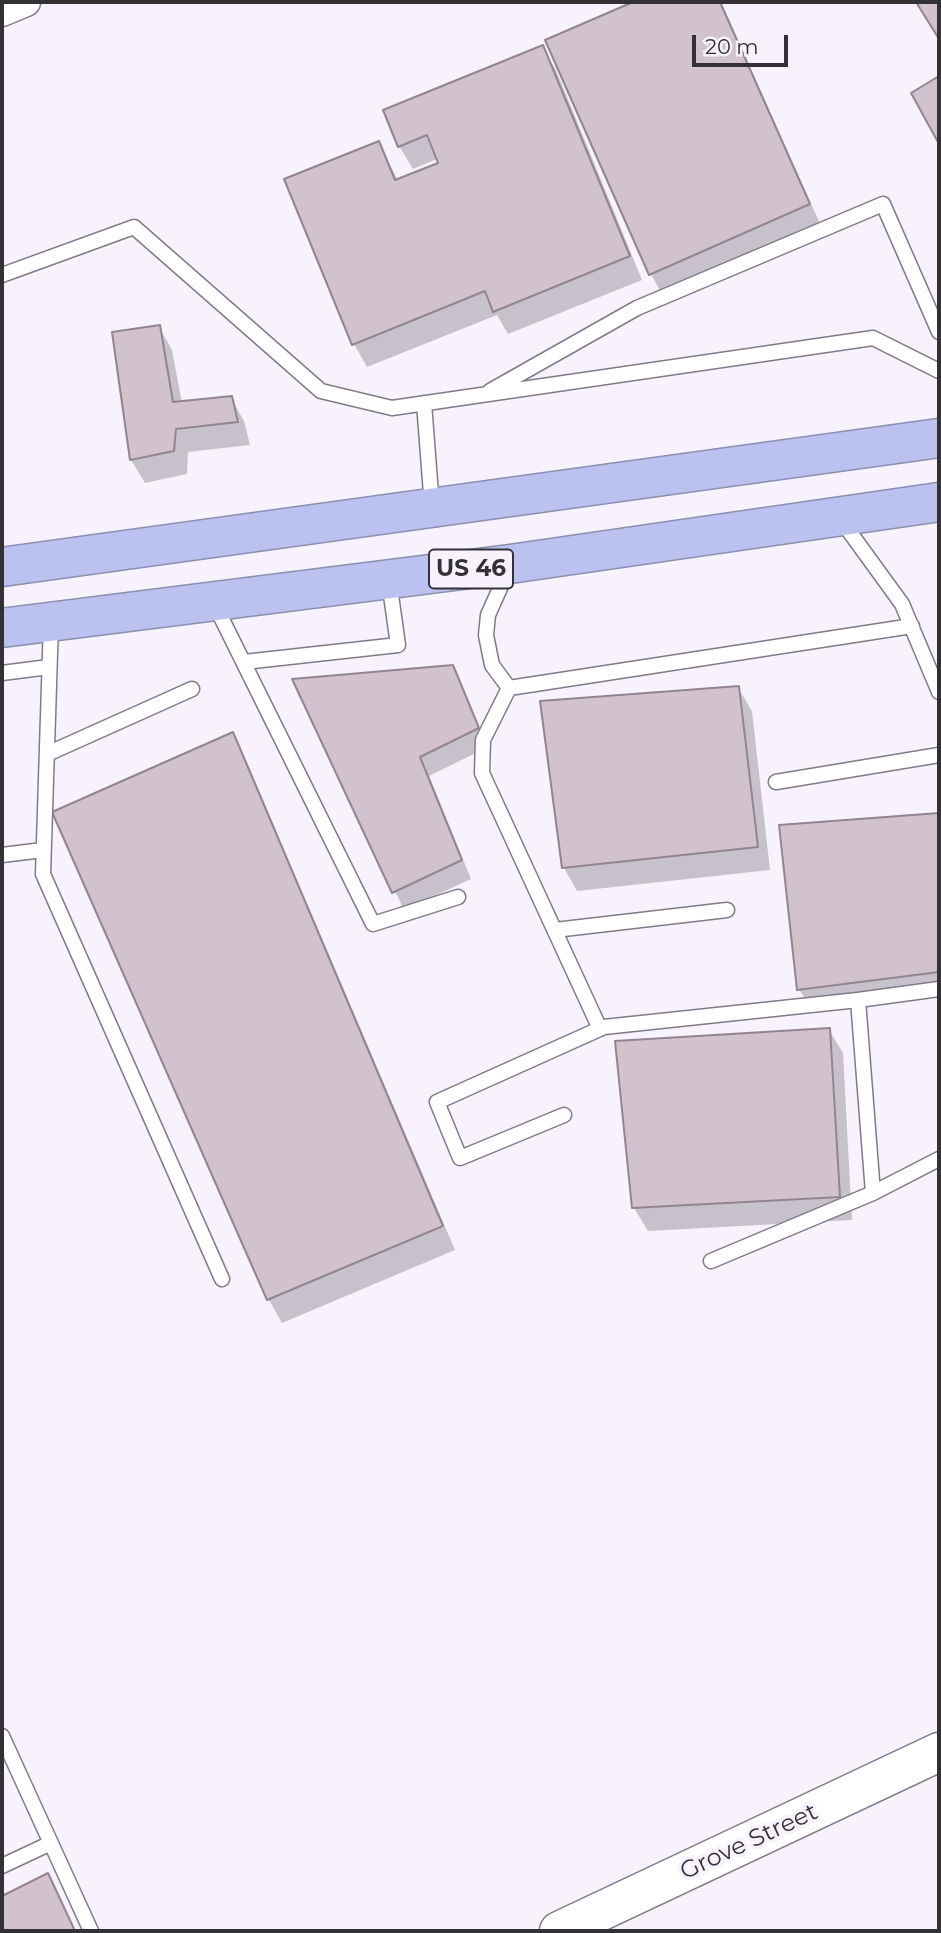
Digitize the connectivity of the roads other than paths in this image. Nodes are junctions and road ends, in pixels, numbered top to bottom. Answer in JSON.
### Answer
{"nodes":[{"id":1,"x":26,"y":2,"type":"edge"},
{"id":2,"x":2,"y":12,"type":"edge"},
{"id":3,"x":2,"y":275,"type":"edge"},
{"id":4,"x":939,"y":332,"type":"edge"},
{"id":5,"x":939,"y":371,"type":"edge"},
{"id":6,"x":483,"y":395,"type":"junction"},
{"id":7,"x":424,"y":403,"type":"junction"},
{"id":8,"x":939,"y":438,"type":"edge"},
{"id":9,"x":939,"y":502,"type":"edge"},
{"id":10,"x":432,"y":508,"type":"junction"},
{"id":11,"x":838,"y":516,"type":"junction"},
{"id":12,"x":510,"y":564,"type":"junction"},
{"id":13,"x":2,"y":567,"type":"edge"},
{"id":14,"x":389,"y":580,"type":"junction"},
{"id":15,"x":214,"y":601,"type":"junction"},
{"id":16,"x":51,"y":622,"type":"junction"},
{"id":17,"x":912,"y":626,"type":"junction"},
{"id":18,"x":2,"y":628,"type":"edge"},
{"id":19,"x":244,"y":662,"type":"junction"},
{"id":20,"x":49,"y":667,"type":"junction"},
{"id":21,"x":2,"y":673,"type":"edge"},
{"id":22,"x":509,"y":688,"type":"junction"},
{"id":23,"x":192,"y":690,"type":"dead end"},
{"id":24,"x":939,"y":692,"type":"edge"},
{"id":25,"x":47,"y":754,"type":"junction"},
{"id":26,"x":939,"y":755,"type":"edge"},
{"id":27,"x":776,"y":782,"type":"dead end"},
{"id":28,"x":43,"y":850,"type":"junction"},
{"id":29,"x":2,"y":855,"type":"edge"},
{"id":30,"x":458,"y":897,"type":"dead end"},
{"id":31,"x":727,"y":910,"type":"dead end"},
{"id":32,"x":555,"y":930,"type":"junction"},
{"id":33,"x":939,"y":989,"type":"edge"},
{"id":34,"x":858,"y":1000,"type":"junction"},
{"id":35,"x":600,"y":1029,"type":"junction"},
{"id":36,"x":564,"y":1115,"type":"dead end"},
{"id":37,"x":939,"y":1160,"type":"edge"},
{"id":38,"x":873,"y":1193,"type":"junction"},
{"id":39,"x":711,"y":1261,"type":"dead end"},
{"id":40,"x":222,"y":1279,"type":"dead end"},
{"id":41,"x":2,"y":1736,"type":"edge"},
{"id":42,"x":939,"y":1752,"type":"edge"},
{"id":43,"x":51,"y":1843,"type":"junction"},
{"id":44,"x":2,"y":1866,"type":"edge"},
{"id":45,"x":91,"y":1931,"type":"edge"},
{"id":46,"x":559,"y":1931,"type":"edge"}],
"edges":[{"from":1,"to":2,"type":"street"},
{"from":3,"to":7,"type":"lane"},
{"from":4,"to":6,"type":"lane"},
{"from":5,"to":6,"type":"lane"},
{"from":6,"to":7,"type":"lane"},
{"from":7,"to":10,"type":"lane"},
{"from":8,"to":10,"type":"highway"},
{"from":9,"to":11,"type":"highway","number":"US 46"},
{"from":10,"to":13,"type":"highway"},
{"from":11,"to":12,"type":"highway","number":"US 46"},
{"from":11,"to":17,"type":"lane"},
{"from":12,"to":14,"type":"highway","number":"US 46"},
{"from":12,"to":22,"type":"lane"},
{"from":14,"to":15,"type":"highway","number":"US 46"},
{"from":14,"to":19,"type":"lane"},
{"from":15,"to":16,"type":"highway","number":"US 46"},
{"from":15,"to":19,"type":"lane"},
{"from":16,"to":18,"type":"highway","number":"US 46"},
{"from":16,"to":20,"type":"lane"},
{"from":17,"to":22,"type":"lane"},
{"from":17,"to":24,"type":"lane"},
{"from":19,"to":30,"type":"lane"},
{"from":20,"to":21,"type":"lane"},
{"from":20,"to":25,"type":"lane"},
{"from":22,"to":32,"type":"lane"},
{"from":23,"to":25,"type":"lane"},
{"from":25,"to":28,"type":"lane"},
{"from":26,"to":27,"type":"lane"},
{"from":28,"to":29,"type":"lane"},
{"from":28,"to":40,"type":"lane"},
{"from":31,"to":32,"type":"lane"},
{"from":32,"to":35,"type":"lane"},
{"from":33,"to":34,"type":"lane"},
{"from":34,"to":35,"type":"lane"},
{"from":34,"to":38,"type":"lane"},
{"from":35,"to":36,"type":"lane"},
{"from":37,"to":38,"type":"lane"},
{"from":38,"to":39,"type":"lane"},
{"from":41,"to":43,"type":"lane"},
{"from":42,"to":46,"type":"street","name":"Grove Street"},
{"from":43,"to":44,"type":"lane"},
{"from":43,"to":45,"type":"lane"}]}
